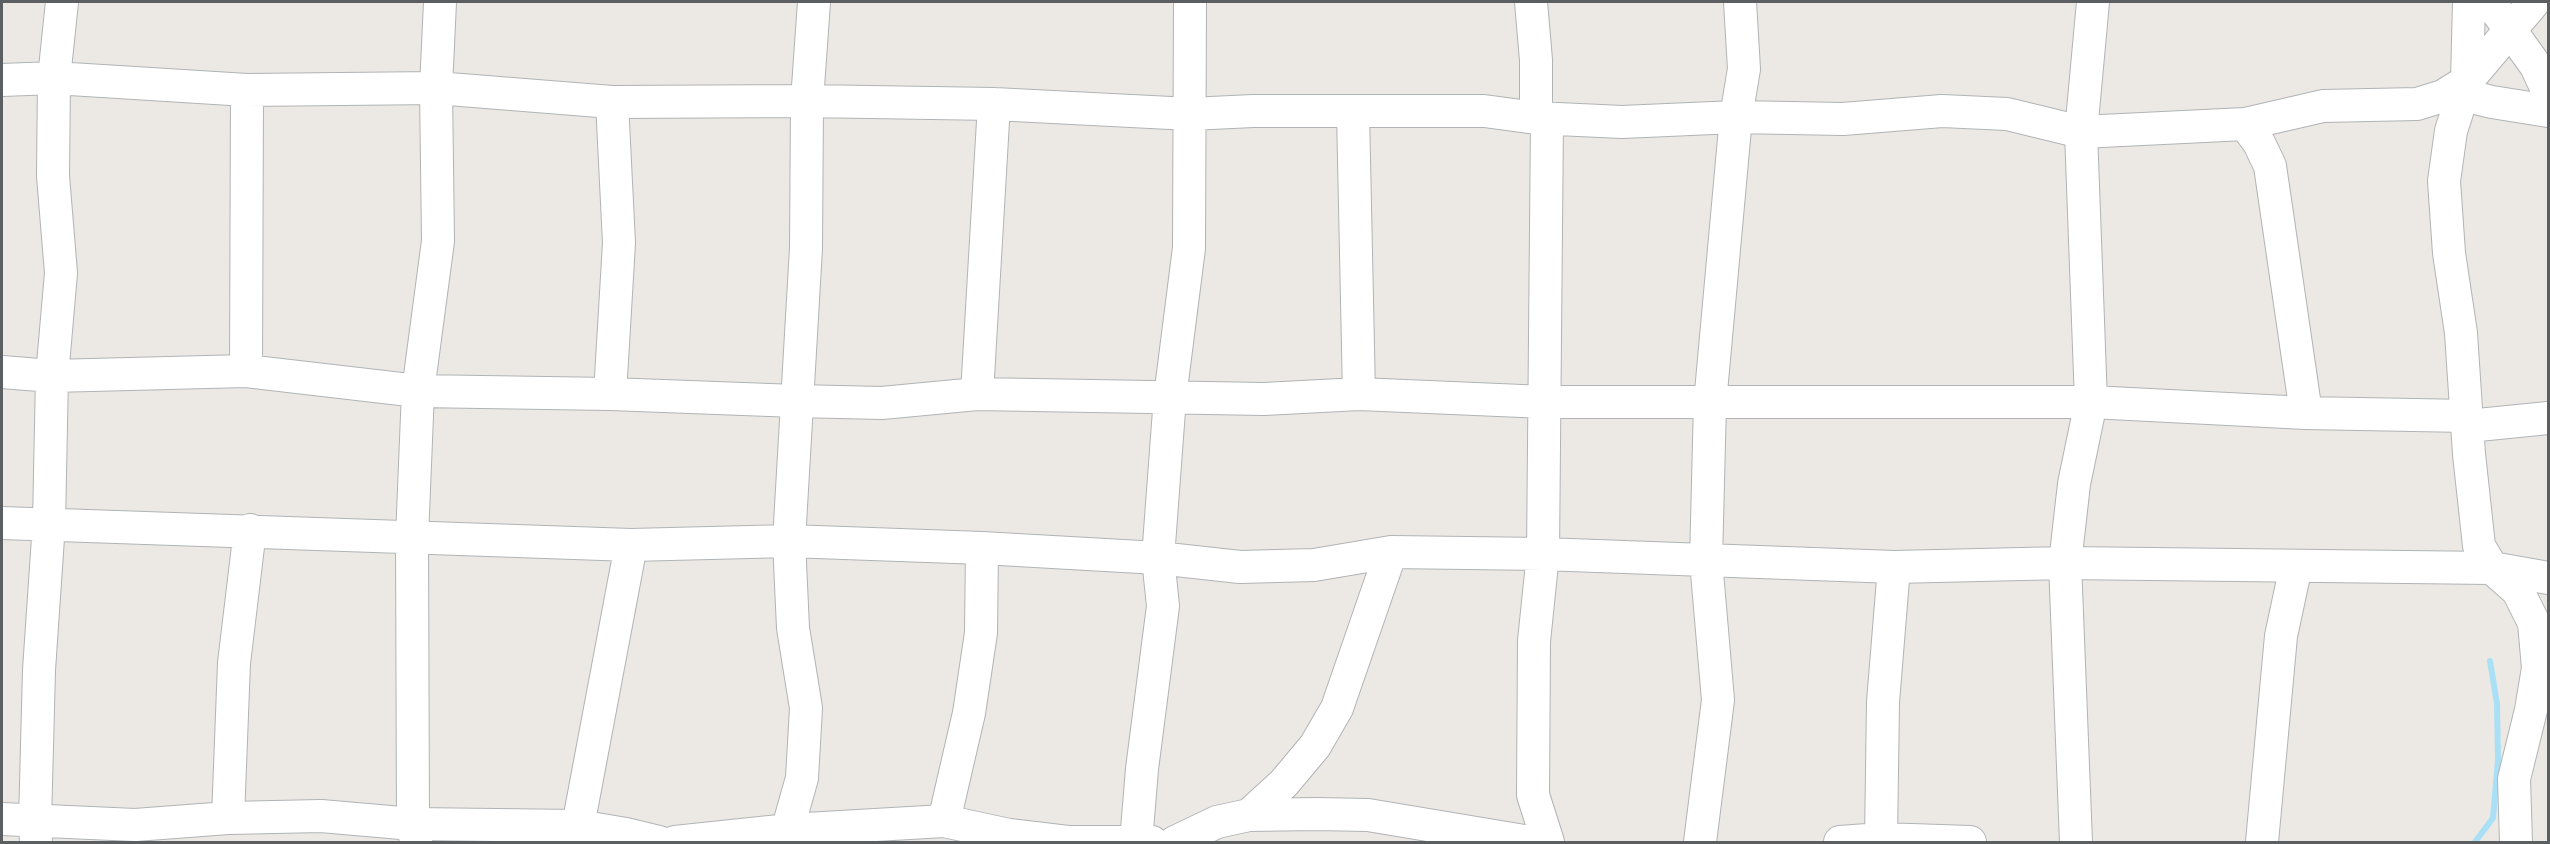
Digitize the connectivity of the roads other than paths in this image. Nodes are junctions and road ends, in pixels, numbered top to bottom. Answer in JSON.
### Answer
{"nodes":[{"id":1,"x":62,"y":2,"type":"edge"},
{"id":2,"x":440,"y":2,"type":"edge"},
{"id":3,"x":814,"y":2,"type":"edge"},
{"id":4,"x":1190,"y":2,"type":"edge"},
{"id":5,"x":1531,"y":2,"type":"edge"},
{"id":6,"x":1740,"y":2,"type":"edge"},
{"id":7,"x":2093,"y":2,"type":"edge"},
{"id":8,"x":2469,"y":2,"type":"edge"},
{"id":9,"x":2490,"y":2,"type":"edge"},
{"id":10,"x":2534,"y":2,"type":"edge"},
{"id":11,"x":2511,"y":29,"type":"junction"},
{"id":12,"x":54,"y":78,"type":"junction"},
{"id":13,"x":2,"y":80,"type":"edge"},
{"id":14,"x":436,"y":88,"type":"junction"},
{"id":15,"x":2465,"y":88,"type":"junction"},
{"id":16,"x":247,"y":90,"type":"junction"},
{"id":17,"x":2548,"y":92,"type":"edge"},
{"id":18,"x":807,"y":101,"type":"junction"},
{"id":19,"x":612,"y":102,"type":"junction"},
{"id":20,"x":994,"y":104,"type":"junction"},
{"id":21,"x":2548,"y":111,"type":"edge"},
{"id":22,"x":1353,"y":112,"type":"junction"},
{"id":23,"x":1190,"y":114,"type":"junction"},
{"id":24,"x":1736,"y":117,"type":"junction"},
{"id":25,"x":1541,"y":118,"type":"junction"},
{"id":26,"x":2245,"y":124,"type":"junction"},
{"id":27,"x":2081,"y":132,"type":"junction"},
{"id":28,"x":246,"y":371,"type":"junction"},
{"id":29,"x":2,"y":372,"type":"edge"},
{"id":30,"x":52,"y":376,"type":"junction"},
{"id":31,"x":418,"y":391,"type":"junction"},
{"id":32,"x":610,"y":394,"type":"junction"},
{"id":33,"x":977,"y":394,"type":"junction"},
{"id":34,"x":1359,"y":394,"type":"junction"},
{"id":35,"x":1170,"y":397,"type":"junction"},
{"id":36,"x":796,"y":402,"type":"junction"},
{"id":37,"x":1545,"y":402,"type":"junction"},
{"id":38,"x":2091,"y":402,"type":"junction"},
{"id":39,"x":1710,"y":403,"type":"junction"},
{"id":40,"x":2307,"y":413,"type":"junction"},
{"id":41,"x":2548,"y":418,"type":"edge"},
{"id":42,"x":2467,"y":421,"type":"junction"},
{"id":43,"x":2,"y":523,"type":"edge"},
{"id":44,"x":49,"y":523,"type":"junction"},
{"id":45,"x":250,"y":530,"type":"junction"},
{"id":46,"x":412,"y":538,"type":"junction"},
{"id":47,"x":789,"y":541,"type":"junction"},
{"id":48,"x":631,"y":545,"type":"junction"},
{"id":49,"x":982,"y":548,"type":"junction"},
{"id":50,"x":1391,"y":552,"type":"junction"},
{"id":51,"x":1543,"y":555,"type":"junction"},
{"id":52,"x":1158,"y":558,"type":"junction"},
{"id":53,"x":1706,"y":561,"type":"junction"},
{"id":54,"x":2065,"y":563,"type":"junction"},
{"id":55,"x":2296,"y":566,"type":"junction"},
{"id":56,"x":1894,"y":567,"type":"junction"},
{"id":57,"x":2493,"y":568,"type":"junction"},
{"id":58,"x":2548,"y":578,"type":"edge"},
{"id":59,"x":1249,"y":815,"type":"junction"},
{"id":60,"x":228,"y":818,"type":"junction"},
{"id":61,"x":2,"y":819,"type":"edge"},
{"id":62,"x":944,"y":821,"type":"junction"},
{"id":63,"x":578,"y":826,"type":"junction"},
{"id":64,"x":36,"y":832,"type":"edge"},
{"id":65,"x":415,"y":833,"type":"edge"},
{"id":66,"x":786,"y":836,"type":"edge"},
{"id":67,"x":1881,"y":839,"type":"junction"},
{"id":68,"x":1141,"y":842,"type":"edge"},
{"id":69,"x":659,"y":843,"type":"edge"},
{"id":70,"x":675,"y":843,"type":"edge"},
{"id":71,"x":1175,"y":843,"type":"edge"},
{"id":72,"x":1530,"y":843,"type":"edge"},
{"id":73,"x":1548,"y":843,"type":"edge"},
{"id":74,"x":1700,"y":843,"type":"edge"},
{"id":75,"x":1840,"y":843,"type":"edge"},
{"id":76,"x":1970,"y":843,"type":"edge"},
{"id":77,"x":2076,"y":843,"type":"edge"},
{"id":78,"x":2262,"y":843,"type":"edge"},
{"id":79,"x":2516,"y":843,"type":"edge"}],
"edges":[{"from":1,"to":12,"type":"street"},
{"from":2,"to":14,"type":"street"},
{"from":3,"to":18,"type":"street"},
{"from":4,"to":23,"type":"street"},
{"from":5,"to":25,"type":"street"},
{"from":6,"to":24,"type":"street"},
{"from":7,"to":27,"type":"street"},
{"from":8,"to":15,"type":"street"},
{"from":9,"to":11,"type":"street"},
{"from":10,"to":11,"type":"street"},
{"from":11,"to":15,"type":"street"},
{"from":11,"to":17,"type":"street"},
{"from":12,"to":13,"type":"street"},
{"from":12,"to":16,"type":"street"},
{"from":12,"to":30,"type":"street"},
{"from":14,"to":16,"type":"street"},
{"from":14,"to":19,"type":"street"},
{"from":14,"to":31,"type":"street"},
{"from":15,"to":21,"type":"street"},
{"from":15,"to":26,"type":"street"},
{"from":15,"to":42,"type":"street"},
{"from":16,"to":28,"type":"street"},
{"from":18,"to":19,"type":"street"},
{"from":18,"to":20,"type":"street"},
{"from":18,"to":36,"type":"street"},
{"from":19,"to":32,"type":"street"},
{"from":20,"to":23,"type":"street"},
{"from":20,"to":33,"type":"street"},
{"from":22,"to":23,"type":"street"},
{"from":22,"to":25,"type":"street"},
{"from":22,"to":34,"type":"street"},
{"from":23,"to":35,"type":"street"},
{"from":24,"to":25,"type":"street"},
{"from":24,"to":27,"type":"street"},
{"from":24,"to":39,"type":"street"},
{"from":25,"to":37,"type":"street"},
{"from":26,"to":27,"type":"street"},
{"from":26,"to":40,"type":"street"},
{"from":27,"to":38,"type":"street"},
{"from":28,"to":30,"type":"street"},
{"from":28,"to":31,"type":"street"},
{"from":29,"to":30,"type":"street"},
{"from":30,"to":44,"type":"street"},
{"from":31,"to":32,"type":"street"},
{"from":31,"to":46,"type":"street"},
{"from":32,"to":36,"type":"street"},
{"from":33,"to":35,"type":"street"},
{"from":33,"to":36,"type":"street"},
{"from":34,"to":35,"type":"street"},
{"from":34,"to":37,"type":"street"},
{"from":35,"to":52,"type":"street"},
{"from":36,"to":47,"type":"street"},
{"from":37,"to":39,"type":"street"},
{"from":37,"to":51,"type":"street"},
{"from":38,"to":39,"type":"street"},
{"from":38,"to":40,"type":"street"},
{"from":38,"to":54,"type":"street"},
{"from":39,"to":53,"type":"street"},
{"from":40,"to":42,"type":"street"},
{"from":41,"to":42,"type":"street"},
{"from":42,"to":57,"type":"street"},
{"from":43,"to":44,"type":"street"},
{"from":44,"to":45,"type":"street"},
{"from":44,"to":64,"type":"street"},
{"from":45,"to":46,"type":"street"},
{"from":45,"to":60,"type":"street"},
{"from":46,"to":48,"type":"street"},
{"from":46,"to":65,"type":"street"},
{"from":47,"to":48,"type":"street"},
{"from":47,"to":49,"type":"street"},
{"from":47,"to":66,"type":"street"},
{"from":48,"to":63,"type":"street"},
{"from":49,"to":52,"type":"street"},
{"from":49,"to":62,"type":"street"},
{"from":50,"to":51,"type":"street"},
{"from":50,"to":52,"type":"street"},
{"from":50,"to":59,"type":"street"},
{"from":51,"to":53,"type":"street"},
{"from":51,"to":73,"type":"street"},
{"from":52,"to":68,"type":"street"},
{"from":53,"to":56,"type":"street"},
{"from":53,"to":74,"type":"street"},
{"from":54,"to":55,"type":"street"},
{"from":54,"to":56,"type":"street"},
{"from":54,"to":77,"type":"street"},
{"from":55,"to":57,"type":"street"},
{"from":55,"to":78,"type":"street"},
{"from":56,"to":67,"type":"street"},
{"from":57,"to":58,"type":"street"},
{"from":57,"to":79,"type":"street"},
{"from":59,"to":71,"type":"street"},
{"from":59,"to":72,"type":"street"},
{"from":60,"to":64,"type":"street"},
{"from":60,"to":65,"type":"street"},
{"from":61,"to":64,"type":"street"},
{"from":62,"to":66,"type":"street"},
{"from":62,"to":68,"type":"street"},
{"from":63,"to":65,"type":"street"},
{"from":63,"to":69,"type":"street"},
{"from":66,"to":70,"type":"street"},
{"from":67,"to":75,"type":"street"},
{"from":67,"to":76,"type":"street"}]}
